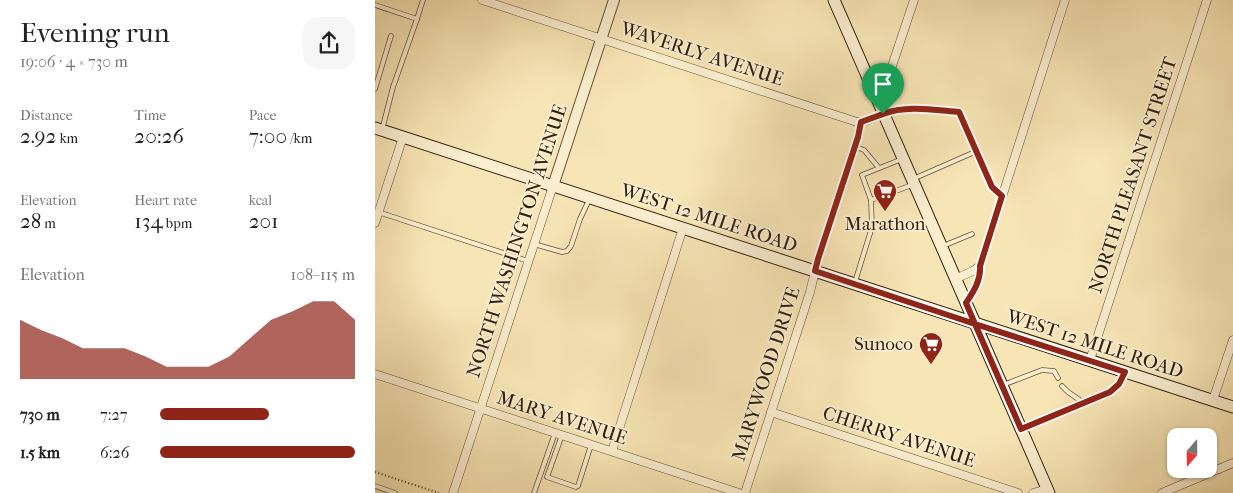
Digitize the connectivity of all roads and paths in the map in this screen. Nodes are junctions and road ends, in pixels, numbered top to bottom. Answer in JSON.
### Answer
{"nodes":[{"id":1,"x":423,"y":0,"type":"edge"},
{"id":2,"x":482,"y":0,"type":"edge"},
{"id":3,"x":614,"y":0,"type":"edge"},
{"id":4,"x":834,"y":0,"type":"edge"},
{"id":5,"x":914,"y":0,"type":"edge"},
{"id":6,"x":1065,"y":0,"type":"edge"},
{"id":7,"x":1207,"y":0,"type":"edge"},
{"id":8,"x":375,"y":5,"type":"edge"},
{"id":9,"x":417,"y":19,"type":"junction"},
{"id":10,"x":391,"y":36,"type":"dead end"},
{"id":11,"x":601,"y":38,"type":"junction"},
{"id":12,"x":871,"y":86,"type":"junction"},
{"id":13,"x":375,"y":89,"type":"edge"},
{"id":14,"x":883,"y":114,"type":"junction"},
{"id":15,"x":861,"y":122,"type":"junction"},
{"id":16,"x":378,"y":129,"type":"edge"},
{"id":17,"x":403,"y":137,"type":"junction"},
{"id":18,"x":854,"y":146,"type":"junction"},
{"id":19,"x":977,"y":151,"type":"junction"},
{"id":20,"x":902,"y":159,"type":"junction"},
{"id":21,"x":879,"y":168,"type":"junction"},
{"id":22,"x":912,"y":182,"type":"junction"},
{"id":23,"x":553,"y":186,"type":"junction"},
{"id":24,"x":1002,"y":196,"type":"junction"},
{"id":25,"x":590,"y":198,"type":"junction"},
{"id":26,"x":871,"y":200,"type":"junction"},
{"id":27,"x":379,"y":212,"type":"junction"},
{"id":28,"x":375,"y":223,"type":"edge"},
{"id":29,"x":683,"y":228,"type":"junction"},
{"id":30,"x":972,"y":234,"type":"dead end"},
{"id":31,"x":534,"y":244,"type":"junction"},
{"id":32,"x":941,"y":247,"type":"junction"},
{"id":33,"x":528,"y":261,"type":"junction"},
{"id":34,"x":980,"y":266,"type":"junction"},
{"id":35,"x":815,"y":271,"type":"junction"},
{"id":36,"x":955,"y":278,"type":"junction"},
{"id":37,"x":854,"y":284,"type":"junction"},
{"id":38,"x":966,"y":303,"type":"junction"},
{"id":39,"x":975,"y":324,"type":"junction"},
{"id":40,"x":1233,"y":340,"type":"edge"},
{"id":41,"x":1090,"y":360,"type":"junction"},
{"id":42,"x":1125,"y":372,"type":"junction"},
{"id":43,"x":375,"y":374,"type":"edge"},
{"id":44,"x":1058,"y":378,"type":"dead end"},
{"id":45,"x":1002,"y":385,"type":"junction"},
{"id":46,"x":1062,"y":386,"type":"dead end"},
{"id":47,"x":1213,"y":400,"type":"junction"},
{"id":48,"x":1083,"y":403,"type":"junction"},
{"id":49,"x":1233,"y":407,"type":"edge"},
{"id":50,"x":481,"y":409,"type":"junction"},
{"id":51,"x":771,"y":412,"type":"junction"},
{"id":52,"x":1021,"y":429,"type":"junction"},
{"id":53,"x":558,"y":434,"type":"junction"},
{"id":54,"x":591,"y":445,"type":"junction"},
{"id":55,"x":612,"y":452,"type":"junction"},
{"id":56,"x":1233,"y":463,"type":"edge"},
{"id":57,"x":376,"y":471,"type":"edge"},
{"id":58,"x":540,"y":474,"type":"junction"},
{"id":59,"x":547,"y":477,"type":"junction"},
{"id":60,"x":375,"y":486,"type":"edge"},
{"id":61,"x":1048,"y":491,"type":"edge"},
{"id":62,"x":395,"y":493,"type":"edge"},
{"id":63,"x":439,"y":493,"type":"edge"},
{"id":64,"x":453,"y":493,"type":"edge"},
{"id":65,"x":534,"y":493,"type":"edge"},
{"id":66,"x":739,"y":493,"type":"edge"},
{"id":67,"x":745,"y":493,"type":"edge"},
{"id":68,"x":1018,"y":493,"type":"edge"},
{"id":69,"x":1033,"y":493,"type":"edge"},
{"id":70,"x":1163,"y":493,"type":"edge"}],
"edges":[{"from":1,"to":9,"type":"lane"},
{"from":2,"to":11,"type":"street","name":"WAVERLY AVENUE"},
{"from":3,"to":11,"type":"street","name":"NORTH WASHINGTON AVENUE"},
{"from":4,"to":12,"type":"main road"},
{"from":5,"to":12,"type":"street"},
{"from":6,"to":24,"type":"street"},
{"from":7,"to":41,"type":"street","name":"NORTH PLEASANT STREET"},
{"from":8,"to":9,"type":"lane"},
{"from":9,"to":16,"type":"lane"},
{"from":10,"to":13,"type":"lane"},
{"from":11,"to":15,"type":"street","name":"WAVERLY AVENUE"},
{"from":11,"to":23,"type":"street","name":"NORTH WASHINGTON AVENUE"},
{"from":12,"to":14,"type":"main road"},
{"from":14,"to":15,"type":"street"},
{"from":14,"to":19,"type":"lane"},
{"from":14,"to":20,"type":"main road"},
{"from":15,"to":18,"type":"street","name":"MARYWOOD DRIVE"},
{"from":16,"to":17,"type":"main road","name":"WEST 12 MILE ROAD"},
{"from":17,"to":23,"type":"main road","name":"WEST 12 MILE ROAD"},
{"from":17,"to":27,"type":"street"},
{"from":18,"to":21,"type":"lane"},
{"from":18,"to":35,"type":"street","name":"MARYWOOD DRIVE"},
{"from":19,"to":22,"type":"lane"},
{"from":19,"to":24,"type":"lane"},
{"from":20,"to":21,"type":"lane"},
{"from":20,"to":22,"type":"main road"},
{"from":21,"to":26,"type":"lane"},
{"from":22,"to":26,"type":"lane"},
{"from":22,"to":32,"type":"main road"},
{"from":23,"to":25,"type":"main road","name":"WEST 12 MILE ROAD"},
{"from":23,"to":31,"type":"street","name":"NORTH WASHINGTON AVENUE"},
{"from":24,"to":34,"type":"street"},
{"from":25,"to":29,"type":"main road","name":"WEST 12 MILE ROAD"},
{"from":25,"to":31,"type":"lane"},
{"from":26,"to":37,"type":"lane"},
{"from":27,"to":28,"type":"street"},
{"from":27,"to":33,"type":"lane"},
{"from":29,"to":35,"type":"main road","name":"WEST 12 MILE ROAD"},
{"from":29,"to":55,"type":"street"},
{"from":30,"to":32,"type":"lane"},
{"from":31,"to":33,"type":"street","name":"NORTH WASHINGTON AVENUE"},
{"from":32,"to":36,"type":"main road"},
{"from":33,"to":50,"type":"street","name":"NORTH WASHINGTON AVENUE"},
{"from":34,"to":36,"type":"street"},
{"from":34,"to":38,"type":"street"},
{"from":35,"to":37,"type":"main road","name":"WEST 12 MILE ROAD"},
{"from":35,"to":51,"type":"street","name":"MARYWOOD DRIVE"},
{"from":36,"to":38,"type":"main road"},
{"from":37,"to":39,"type":"main road","name":"WEST 12 MILE ROAD"},
{"from":38,"to":39,"type":"main road"},
{"from":39,"to":41,"type":"main road","name":"WEST 12 MILE ROAD"},
{"from":39,"to":45,"type":"main road"},
{"from":40,"to":47,"type":"street"},
{"from":41,"to":42,"type":"main road","name":"WEST 12 MILE ROAD"},
{"from":42,"to":47,"type":"main road","name":"WEST 12 MILE ROAD"},
{"from":42,"to":48,"type":"lane"},
{"from":43,"to":50,"type":"street","name":"MARY AVENUE"},
{"from":44,"to":45,"type":"lane"},
{"from":45,"to":52,"type":"main road"},
{"from":46,"to":48,"type":"lane"},
{"from":47,"to":49,"type":"main road","name":"WEST 12 MILE ROAD"},
{"from":48,"to":52,"type":"lane"},
{"from":50,"to":53,"type":"street","name":"MARY AVENUE"},
{"from":50,"to":64,"type":"street","name":"NORTH WASHINGTON AVENUE"},
{"from":51,"to":67,"type":"street","name":"MARYWOOD DRIVE"},
{"from":51,"to":68,"type":"street","name":"CHERRY AVENUE"},
{"from":52,"to":61,"type":"main road"},
{"from":53,"to":54,"type":"street","name":"MARY AVENUE"},
{"from":53,"to":58,"type":"lane"},
{"from":53,"to":59,"type":"lane"},
{"from":54,"to":55,"type":"street","name":"MARY AVENUE"},
{"from":54,"to":59,"type":"lane"},
{"from":55,"to":66,"type":"street","name":"MARY AVENUE"},
{"from":56,"to":70,"type":"street"},
{"from":57,"to":63,"type":"path"},
{"from":58,"to":59,"type":"lane"},
{"from":58,"to":65,"type":"lane"},
{"from":60,"to":62,"type":"lane"},
{"from":61,"to":69,"type":"street"}]}
